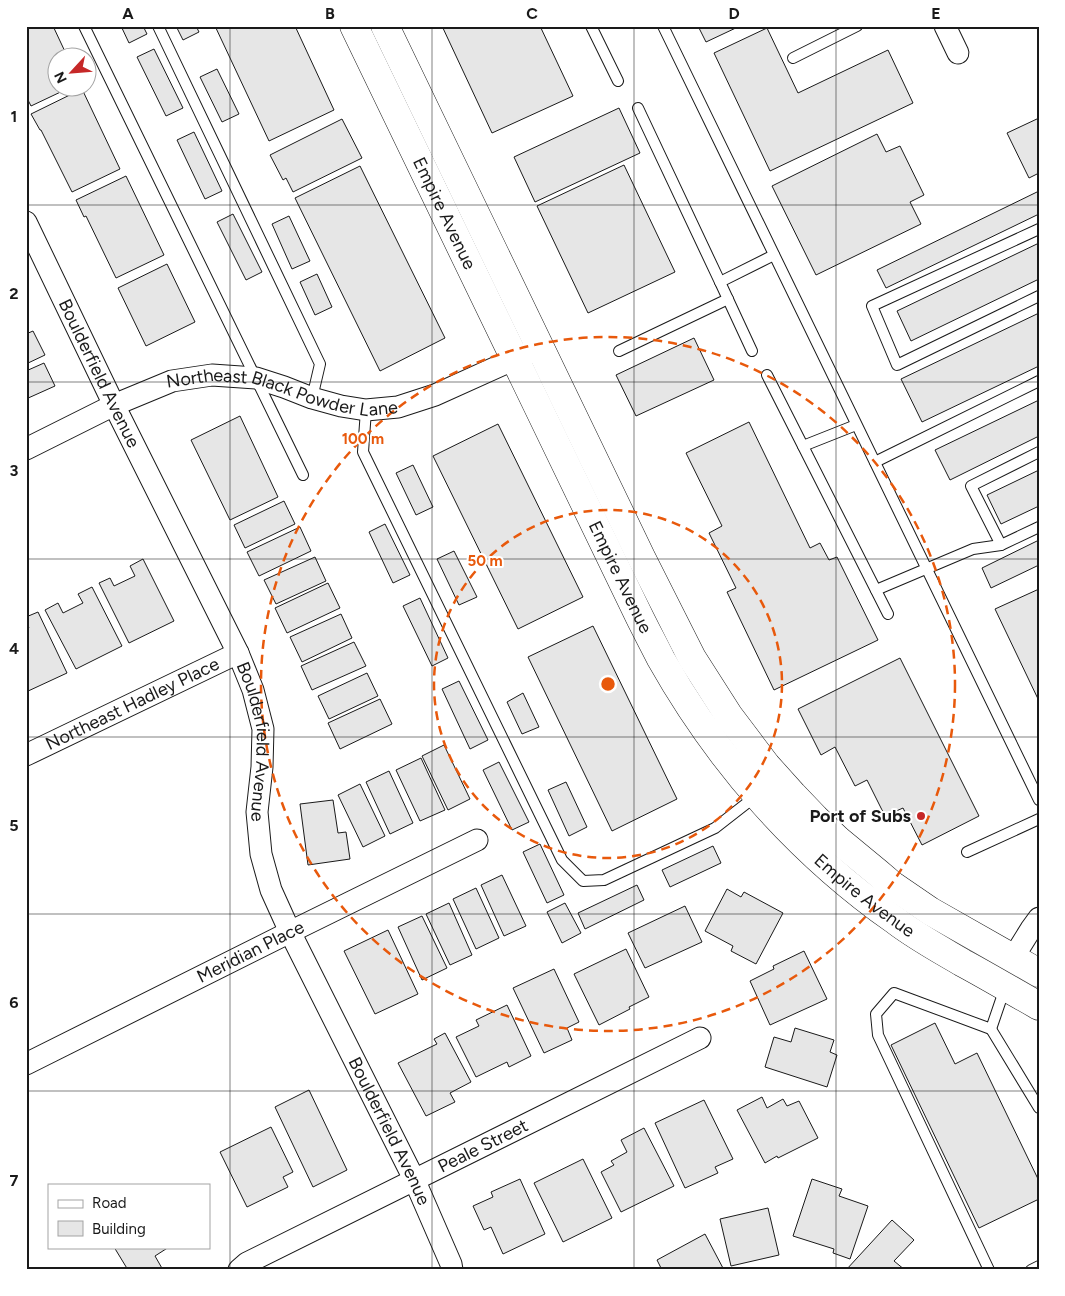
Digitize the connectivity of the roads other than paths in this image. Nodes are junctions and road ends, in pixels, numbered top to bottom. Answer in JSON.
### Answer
{"nodes":[{"id":1,"x":84,"y":26,"type":"edge"},
{"id":2,"x":158,"y":26,"type":"edge"},
{"id":3,"x":354,"y":26,"type":"edge"},
{"id":4,"x":385,"y":26,"type":"edge"},
{"id":5,"x":591,"y":26,"type":"edge"},
{"id":6,"x":663,"y":26,"type":"edge"},
{"id":7,"x":857,"y":26,"type":"edge"},
{"id":8,"x":946,"y":26,"type":"edge"},
{"id":9,"x":958,"y":53,"type":"dead end"},
{"id":10,"x":793,"y":58,"type":"dead end"},
{"id":11,"x":618,"y":81,"type":"dead end"},
{"id":12,"x":638,"y":108,"type":"dead end"},
{"id":13,"x":26,"y":222,"type":"edge"},
{"id":14,"x":1039,"y":228,"type":"edge"},
{"id":15,"x":774,"y":255,"type":"junction"},
{"id":16,"x":720,"y":282,"type":"junction"},
{"id":17,"x":1039,"y":296,"type":"edge"},
{"id":18,"x":728,"y":299,"type":"junction"},
{"id":19,"x":618,"y":351,"type":"dead end"},
{"id":20,"x":752,"y":351,"type":"dead end"},
{"id":21,"x":527,"y":353,"type":"junction"},
{"id":22,"x":767,"y":375,"type":"dead end"},
{"id":23,"x":256,"y":378,"type":"junction"},
{"id":24,"x":1039,"y":381,"type":"edge"},
{"id":25,"x":312,"y":398,"type":"junction"},
{"id":26,"x":114,"y":405,"type":"junction"},
{"id":27,"x":366,"y":410,"type":"junction"},
{"id":28,"x":856,"y":425,"type":"junction"},
{"id":29,"x":803,"y":446,"type":"junction"},
{"id":30,"x":26,"y":449,"type":"edge"},
{"id":31,"x":1039,"y":452,"type":"edge"},
{"id":32,"x":874,"y":462,"type":"junction"},
{"id":33,"x":302,"y":475,"type":"dead end"},
{"id":34,"x":1039,"y":527,"type":"edge"},
{"id":35,"x":1001,"y":545,"type":"junction"},
{"id":36,"x":927,"y":569,"type":"junction"},
{"id":37,"x":876,"y":590,"type":"junction"},
{"id":38,"x":888,"y":614,"type":"dead end"},
{"id":39,"x":238,"y":653,"type":"junction"},
{"id":40,"x":26,"y":755,"type":"edge"},
{"id":41,"x":757,"y":796,"type":"junction"},
{"id":42,"x":1039,"y":800,"type":"edge"},
{"id":43,"x":1039,"y":819,"type":"edge"},
{"id":44,"x":477,"y":840,"type":"dead end"},
{"id":45,"x":967,"y":852,"type":"dead end"},
{"id":46,"x":1039,"y":918,"type":"edge"},
{"id":47,"x":290,"y":932,"type":"junction"},
{"id":48,"x":1013,"y":958,"type":"junction"},
{"id":49,"x":1039,"y":974,"type":"edge"},
{"id":50,"x":1006,"y":988,"type":"junction"},
{"id":51,"x":1039,"y":1006,"type":"edge"},
{"id":52,"x":991,"y":1029,"type":"junction"},
{"id":53,"x":700,"y":1038,"type":"dead end"},
{"id":54,"x":26,"y":1064,"type":"edge"},
{"id":55,"x":1039,"y":1108,"type":"edge"},
{"id":56,"x":414,"y":1178,"type":"junction"},
{"id":57,"x":1039,"y":1266,"type":"edge"},
{"id":58,"x":240,"y":1270,"type":"edge"},
{"id":59,"x":452,"y":1270,"type":"edge"},
{"id":60,"x":989,"y":1270,"type":"edge"},
{"id":61,"x":1031,"y":1270,"type":"edge"}],
"edges":[{"from":1,"to":23,"type":"lane"},
{"from":2,"to":25,"type":"lane"},
{"from":3,"to":21,"type":"highway","name":"Empire Avenue"},
{"from":4,"to":21,"type":"highway","name":"Empire Avenue"},
{"from":5,"to":11,"type":"lane"},
{"from":6,"to":15,"type":"lane"},
{"from":7,"to":10,"type":"lane"},
{"from":8,"to":9,"type":"street"},
{"from":12,"to":16,"type":"lane"},
{"from":13,"to":26,"type":"street","name":"Boulderfield Avenue"},
{"from":14,"to":17,"type":"lane"},
{"from":15,"to":16,"type":"lane"},
{"from":15,"to":28,"type":"lane"},
{"from":16,"to":18,"type":"lane"},
{"from":18,"to":19,"type":"lane"},
{"from":18,"to":20,"type":"lane"},
{"from":21,"to":27,"type":"street","name":"Northeast Black Powder Lane"},
{"from":21,"to":41,"type":"highway","name":"Empire Avenue"},
{"from":21,"to":48,"type":"highway","name":"Empire Avenue"},
{"from":22,"to":29,"type":"lane"},
{"from":23,"to":25,"type":"street","name":"Northeast Black Powder Lane"},
{"from":23,"to":26,"type":"street","name":"Northeast Black Powder Lane"},
{"from":23,"to":33,"type":"lane"},
{"from":24,"to":32,"type":"lane"},
{"from":25,"to":27,"type":"street","name":"Northeast Black Powder Lane"},
{"from":26,"to":30,"type":"street","name":"Northeast Black Powder Lane"},
{"from":26,"to":39,"type":"street","name":"Boulderfield Avenue"},
{"from":27,"to":41,"type":"lane"},
{"from":28,"to":29,"type":"lane"},
{"from":28,"to":32,"type":"lane"},
{"from":29,"to":37,"type":"lane"},
{"from":31,"to":35,"type":"lane"},
{"from":32,"to":36,"type":"lane"},
{"from":34,"to":35,"type":"lane"},
{"from":35,"to":36,"type":"lane"},
{"from":36,"to":37,"type":"lane"},
{"from":36,"to":42,"type":"lane"},
{"from":37,"to":38,"type":"lane"},
{"from":39,"to":40,"type":"street","name":"Northeast Hadley Place"},
{"from":39,"to":47,"type":"street","name":"Boulderfield Avenue"},
{"from":41,"to":50,"type":"highway","name":"Empire Avenue"},
{"from":43,"to":45,"type":"lane"},
{"from":44,"to":47,"type":"street","name":"Meridian Place"},
{"from":46,"to":48,"type":"street"},
{"from":47,"to":54,"type":"street","name":"Meridian Place"},
{"from":47,"to":56,"type":"street","name":"Boulderfield Avenue"},
{"from":48,"to":49,"type":"highway","name":"Empire Avenue"},
{"from":50,"to":51,"type":"highway","name":"Empire Avenue"},
{"from":50,"to":52,"type":"lane"},
{"from":52,"to":55,"type":"lane"},
{"from":52,"to":60,"type":"lane"},
{"from":53,"to":56,"type":"street","name":"Peale Street"},
{"from":56,"to":58,"type":"street","name":"Peale Street"},
{"from":56,"to":59,"type":"street","name":"Boulderfield Avenue"},
{"from":57,"to":61,"type":"lane"}]}
